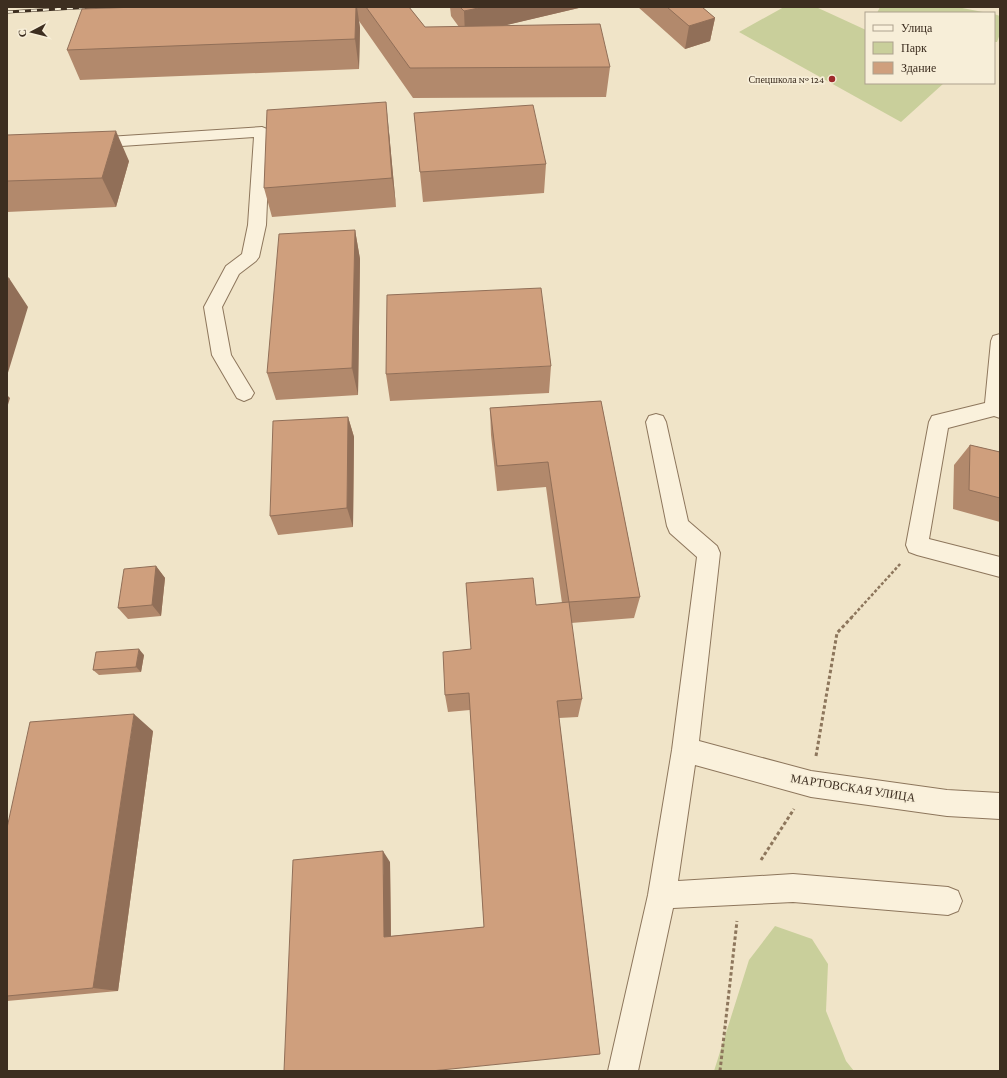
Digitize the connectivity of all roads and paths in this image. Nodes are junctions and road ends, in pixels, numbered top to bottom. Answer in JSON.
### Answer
{"nodes":[{"id":1,"x":79,"y":144,"type":"edge"},
{"id":2,"x":1000,"y":341,"type":"edge"},
{"id":3,"x":244,"y":393,"type":"dead end"},
{"id":4,"x":997,"y":409,"type":"edge"},
{"id":5,"x":656,"y":422,"type":"dead end"},
{"id":6,"x":1000,"y":567,"type":"edge"},
{"id":7,"x":685,"y":750,"type":"junction"},
{"id":8,"x":1000,"y":806,"type":"edge"},
{"id":9,"x":662,"y":895,"type":"junction"},
{"id":10,"x":948,"y":901,"type":"dead end"},
{"id":11,"x":623,"y":1071,"type":"edge"}],
"edges":[{"from":1,"to":3,"type":"street"},
{"from":2,"to":4,"type":"street"},
{"from":4,"to":6,"type":"street"},
{"from":5,"to":7,"type":"street"},
{"from":7,"to":8,"type":"street","name":"МАРТОВСКАЯ УЛИЦА"},
{"from":7,"to":9,"type":"street"},
{"from":9,"to":10,"type":"street"},
{"from":9,"to":11,"type":"street"}]}
